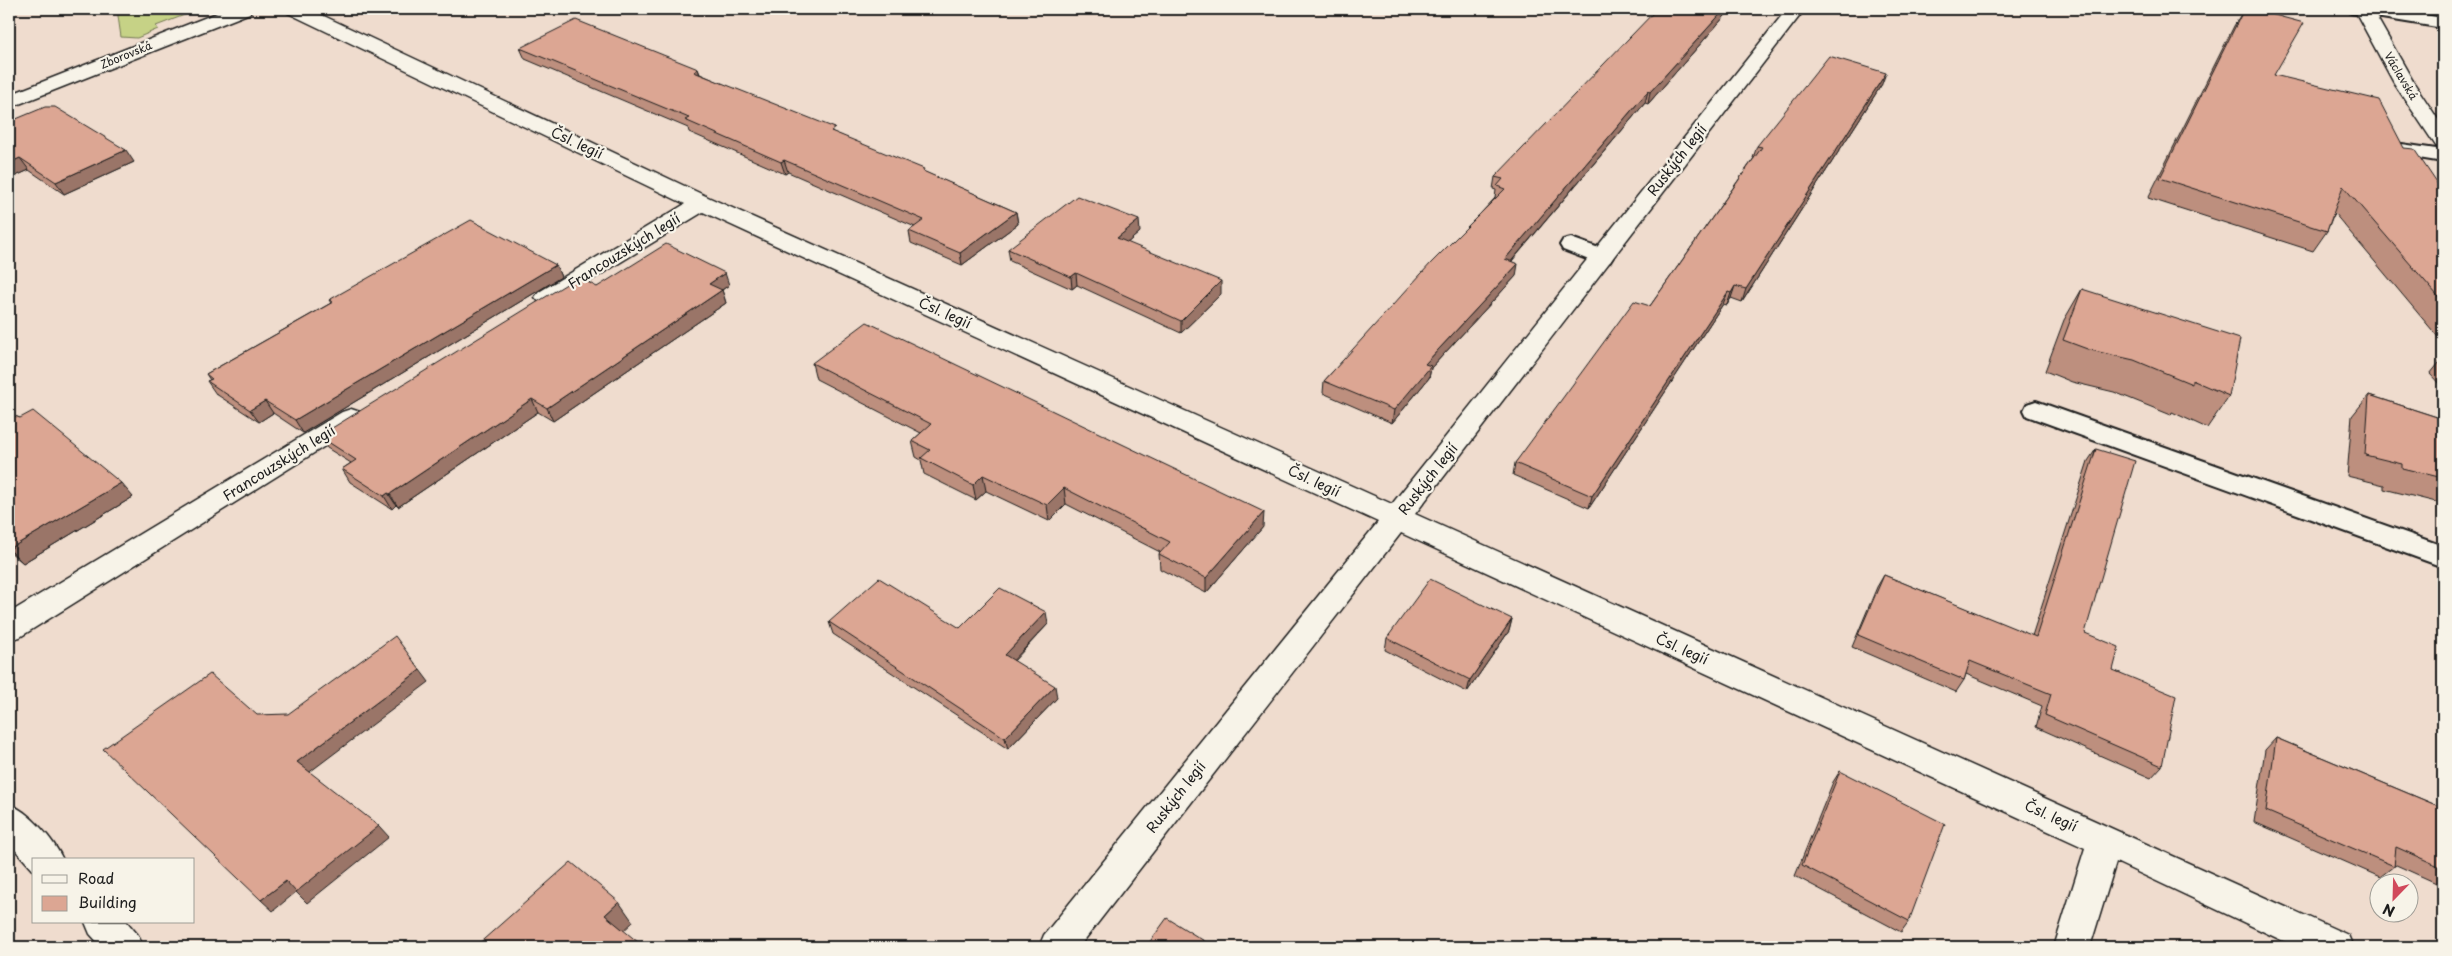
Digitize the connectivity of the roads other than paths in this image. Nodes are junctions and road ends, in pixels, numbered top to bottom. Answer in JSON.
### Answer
{"nodes":[{"id":1,"x":243,"y":9,"type":"edge"},
{"id":2,"x":295,"y":9,"type":"edge"},
{"id":3,"x":1796,"y":9,"type":"edge"},
{"id":4,"x":2361,"y":9,"type":"edge"},
{"id":5,"x":2443,"y":23,"type":"edge"},
{"id":6,"x":9,"y":102,"type":"edge"},
{"id":7,"x":2443,"y":142,"type":"edge"},
{"id":8,"x":2395,"y":149,"type":"edge"},
{"id":9,"x":2443,"y":156,"type":"edge"},
{"id":10,"x":702,"y":202,"type":"junction"},
{"id":11,"x":1571,"y":245,"type":"dead end"},
{"id":12,"x":1602,"y":257,"type":"junction"},
{"id":13,"x":531,"y":307,"type":"edge"},
{"id":14,"x":371,"y":406,"type":"edge"},
{"id":15,"x":2036,"y":410,"type":"dead end"},
{"id":16,"x":1396,"y":519,"type":"junction"},
{"id":17,"x":2443,"y":557,"type":"edge"},
{"id":18,"x":9,"y":628,"type":"edge"},
{"id":19,"x":9,"y":819,"type":"edge"},
{"id":20,"x":2106,"y":840,"type":"junction"},
{"id":21,"x":44,"y":858,"type":"edge"},
{"id":22,"x":105,"y":924,"type":"edge"},
{"id":23,"x":125,"y":947,"type":"edge"},
{"id":24,"x":1057,"y":947,"type":"edge"},
{"id":25,"x":2072,"y":947,"type":"edge"},
{"id":26,"x":2335,"y":947,"type":"edge"}],
"edges":[{"from":1,"to":6,"type":"street","name":"Zborovská"},
{"from":2,"to":10,"type":"street","name":"Čsl. legií"},
{"from":3,"to":12,"type":"street","name":"Ruských legií"},
{"from":4,"to":5,"type":"lane"},
{"from":4,"to":7,"type":"street","name":"Václavská"},
{"from":8,"to":9,"type":"lane"},
{"from":10,"to":13,"type":"street","name":"Francouzských legií"},
{"from":10,"to":16,"type":"street","name":"Čsl. legií"},
{"from":11,"to":12,"type":"lane"},
{"from":12,"to":16,"type":"street","name":"Ruských legií"},
{"from":14,"to":18,"type":"street","name":"Francouzských legií"},
{"from":15,"to":17,"type":"lane"},
{"from":16,"to":20,"type":"street","name":"Čsl. legií"},
{"from":16,"to":24,"type":"street","name":"Ruských legií"},
{"from":19,"to":21,"type":"street"},
{"from":20,"to":25,"type":"street"},
{"from":20,"to":26,"type":"street","name":"Čsl. legií"},
{"from":22,"to":23,"type":"street"}]}
